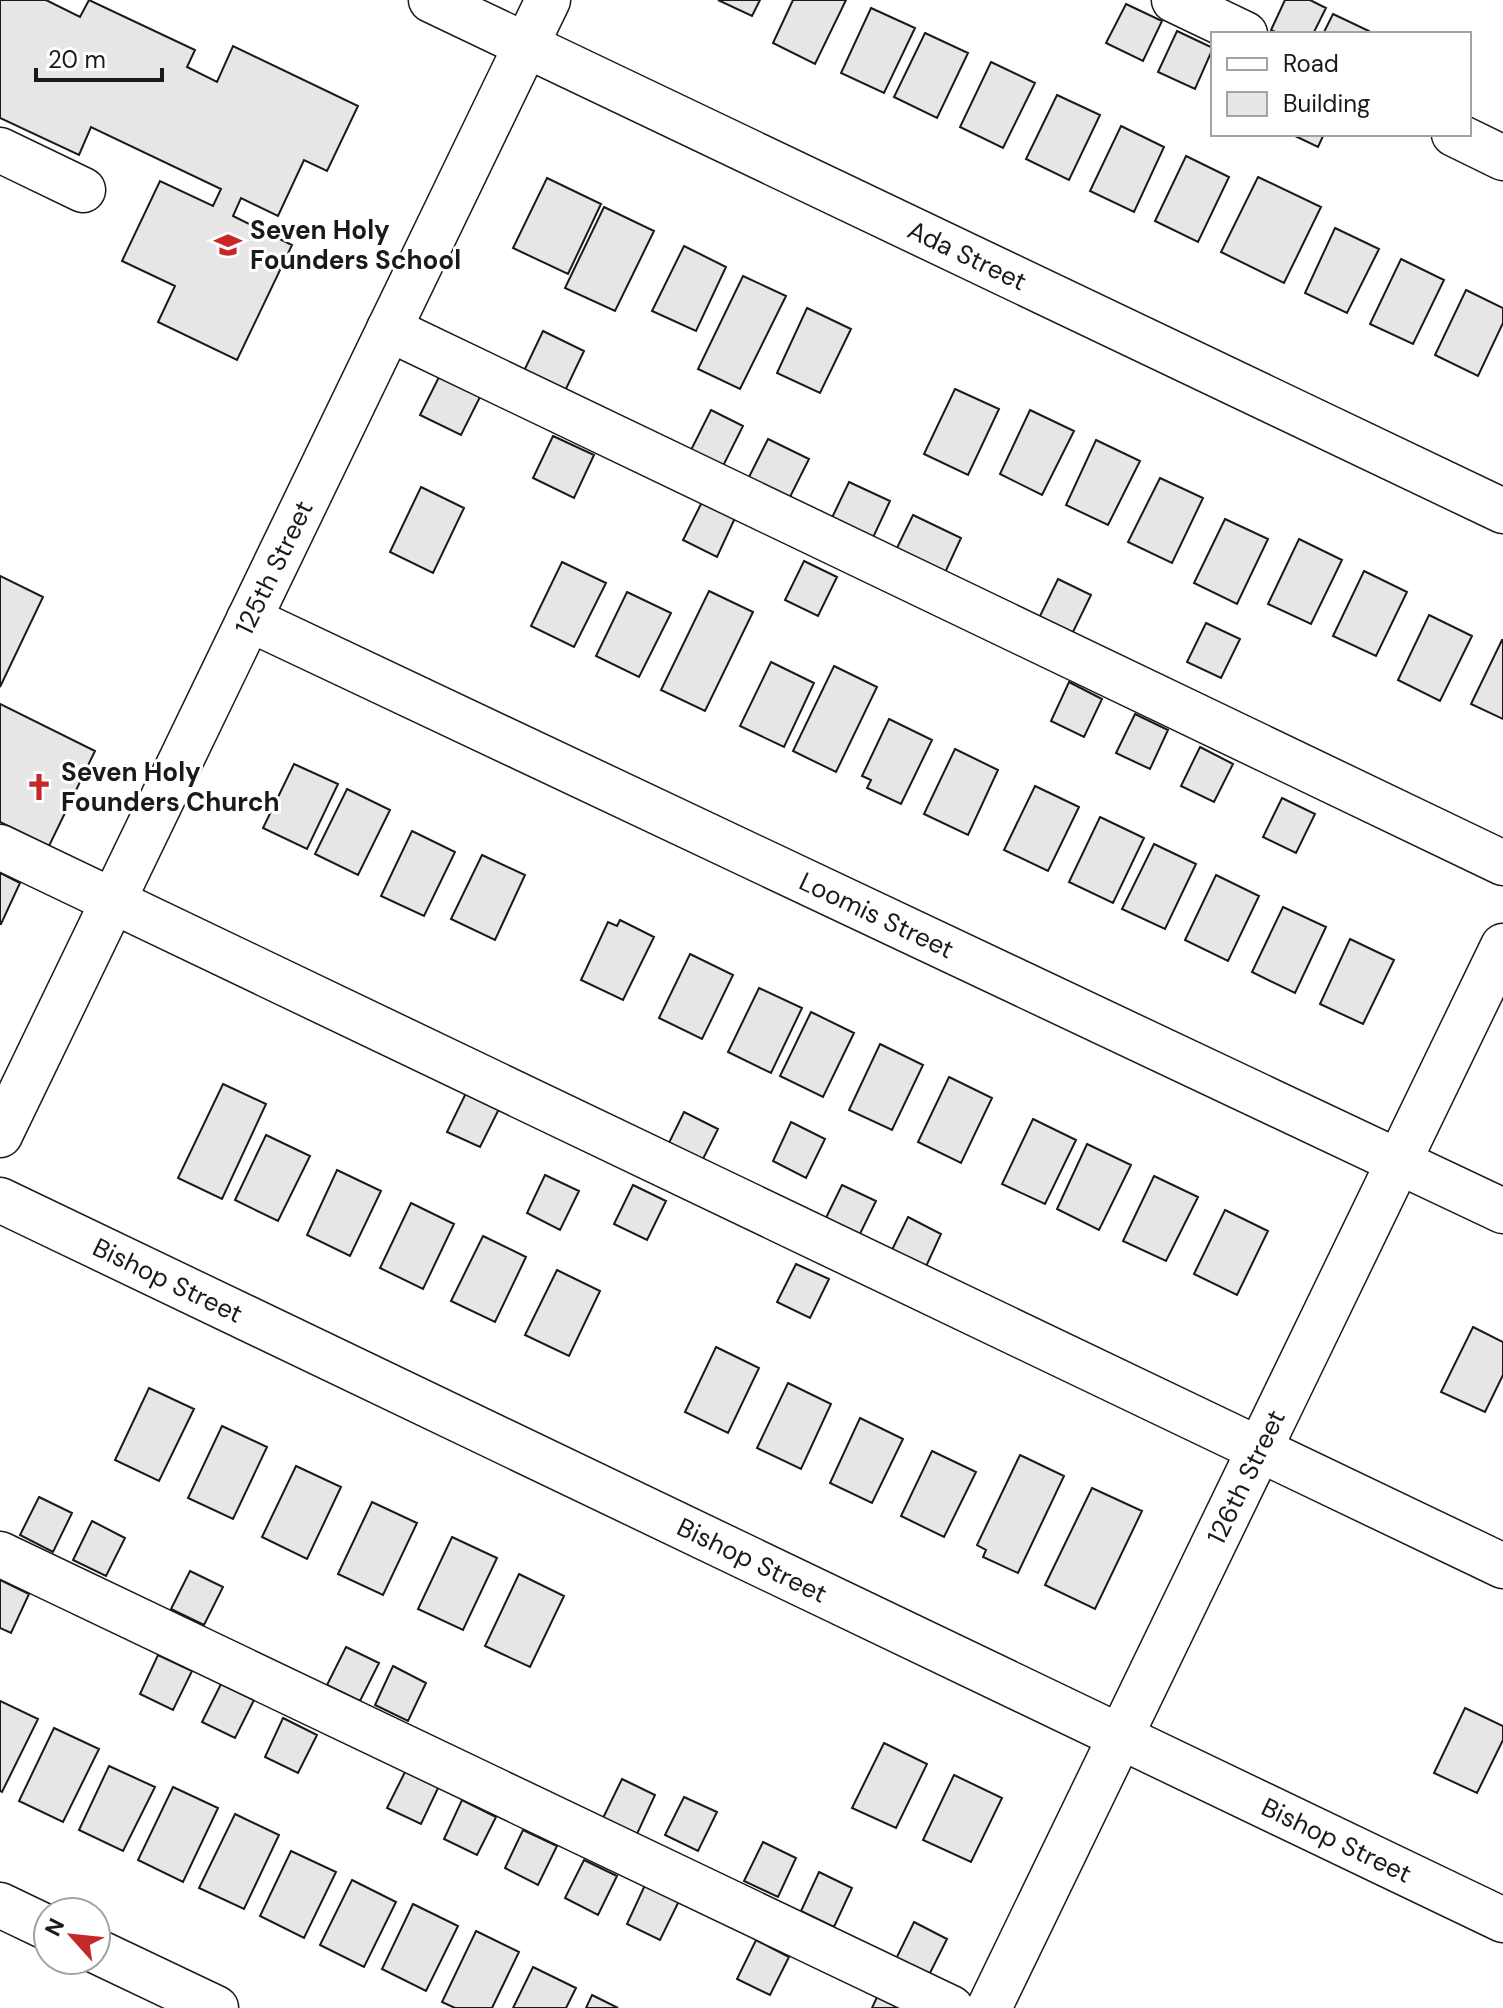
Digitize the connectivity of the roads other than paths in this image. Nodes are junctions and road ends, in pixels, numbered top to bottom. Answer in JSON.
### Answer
{"nodes":[{"id":1,"x":431,"y":0,"type":"edge"},
{"id":2,"x":548,"y":0,"type":"edge"},
{"id":3,"x":1174,"y":0,"type":"edge"},
{"id":4,"x":1241,"y":32,"type":"edge"},
{"id":5,"x":525,"y":46,"type":"junction"},
{"id":6,"x":1458,"y":136,"type":"edge"},
{"id":7,"x":0,"y":150,"type":"edge"},
{"id":8,"x":1503,"y":158,"type":"edge"},
{"id":9,"x":83,"y":190,"type":"dead end"},
{"id":10,"x":389,"y":329,"type":"junction"},
{"id":11,"x":1503,"y":511,"type":"edge"},
{"id":12,"x":249,"y":619,"type":"junction"},
{"id":13,"x":0,"y":847,"type":"edge"},
{"id":14,"x":1503,"y":863,"type":"edge"},
{"id":15,"x":113,"y":901,"type":"junction"},
{"id":16,"x":1503,"y":946,"type":"edge"},
{"id":17,"x":0,"y":1135,"type":"edge"},
{"id":18,"x":1399,"y":1161,"type":"junction"},
{"id":19,"x":0,"y":1200,"type":"edge"},
{"id":20,"x":1503,"y":1211,"type":"edge"},
{"id":21,"x":1259,"y":1449,"type":"junction"},
{"id":22,"x":0,"y":1554,"type":"edge"},
{"id":23,"x":1503,"y":1566,"type":"edge"},
{"id":24,"x":1120,"y":1737,"type":"junction"},
{"id":25,"x":0,"y":1905,"type":"edge"},
{"id":26,"x":32,"y":1920,"type":"edge"},
{"id":27,"x":1503,"y":1920,"type":"edge"},
{"id":28,"x":112,"y":1959,"type":"edge"},
{"id":29,"x":216,"y":2008,"type":"edge"},
{"id":30,"x":951,"y":2008,"type":"edge"},
{"id":31,"x":989,"y":2008,"type":"edge"}],
"edges":[{"from":1,"to":5,"type":"street","name":"Ada Street"},
{"from":2,"to":5,"type":"street","name":"125th Street"},
{"from":3,"to":4,"type":"street"},
{"from":5,"to":10,"type":"street","name":"125th Street"},
{"from":5,"to":11,"type":"street","name":"Ada Street"},
{"from":6,"to":8,"type":"street"},
{"from":7,"to":9,"type":"street"},
{"from":10,"to":12,"type":"street","name":"125th Street"},
{"from":10,"to":14,"type":"street"},
{"from":12,"to":15,"type":"street","name":"125th Street"},
{"from":12,"to":18,"type":"street","name":"Loomis Street"},
{"from":13,"to":15,"type":"street"},
{"from":15,"to":17,"type":"street","name":"125th Street"},
{"from":15,"to":21,"type":"street"},
{"from":16,"to":18,"type":"street","name":"126th Street"},
{"from":18,"to":20,"type":"street","name":"Loomis Street"},
{"from":18,"to":21,"type":"street","name":"126th Street"},
{"from":19,"to":24,"type":"street","name":"Bishop Street"},
{"from":21,"to":23,"type":"street"},
{"from":21,"to":24,"type":"street","name":"126th Street"},
{"from":22,"to":30,"type":"street"},
{"from":24,"to":27,"type":"street","name":"Bishop Street"},
{"from":24,"to":31,"type":"street","name":"126th Street"},
{"from":25,"to":26,"type":"street"},
{"from":28,"to":29,"type":"street"}]}
